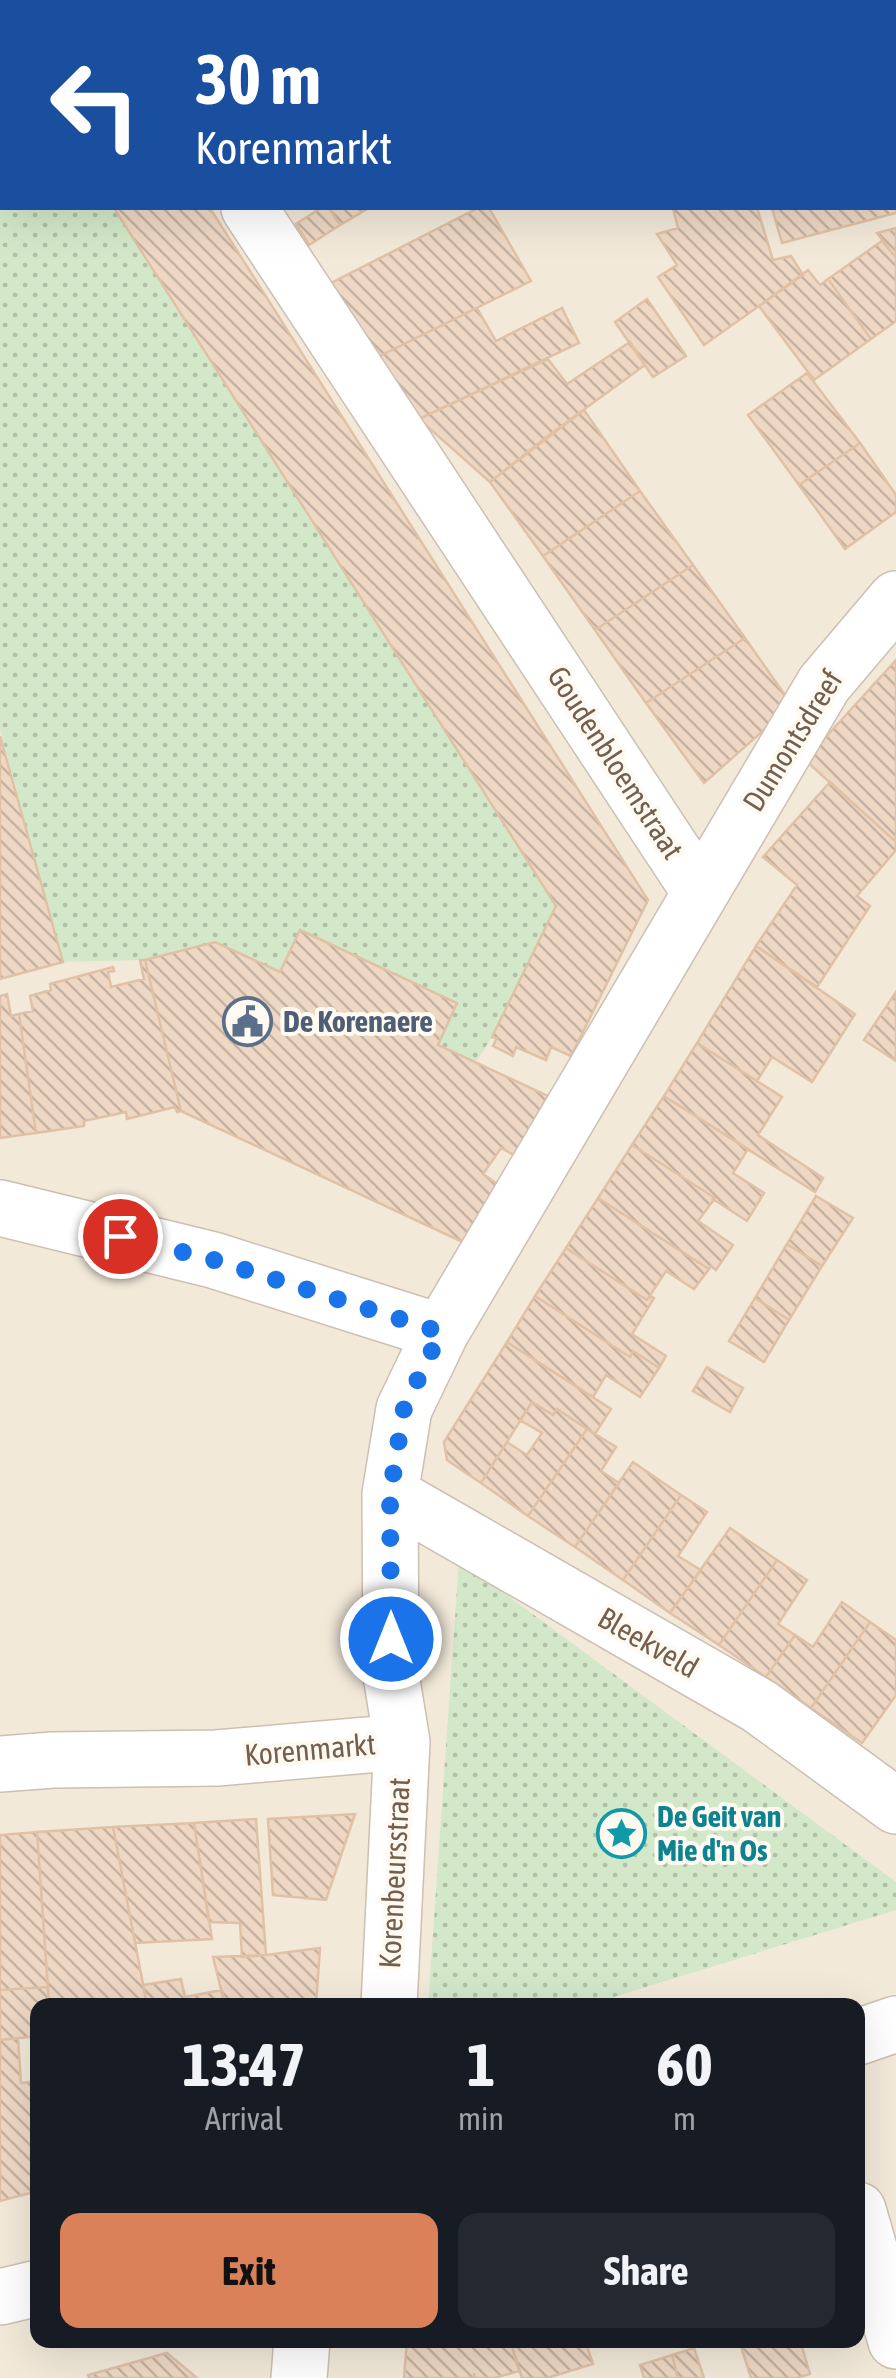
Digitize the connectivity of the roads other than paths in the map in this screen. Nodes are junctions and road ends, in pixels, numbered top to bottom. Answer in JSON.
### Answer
{"nodes":[{"id":1,"x":250,"y":210,"type":"edge"},
{"id":2,"x":896,"y":599,"type":"edge"},
{"id":3,"x":700,"y":892,"type":"junction"},
{"id":4,"x":0,"y":1208,"type":"edge"},
{"id":5,"x":441,"y":1332,"type":"junction"},
{"id":6,"x":390,"y":1494,"type":"junction"},
{"id":7,"x":402,"y":1742,"type":"junction"},
{"id":8,"x":0,"y":1764,"type":"edge"},
{"id":9,"x":896,"y":1806,"type":"edge"},
{"id":10,"x":388,"y":1998,"type":"edge"},
{"id":11,"x":896,"y":2024,"type":"edge"},
{"id":12,"x":865,"y":2035,"type":"edge"},
{"id":13,"x":865,"y":2234,"type":"edge"},
{"id":14,"x":30,"y":2290,"type":"edge"},
{"id":15,"x":0,"y":2298,"type":"edge"},
{"id":16,"x":896,"y":2341,"type":"edge"},
{"id":17,"x":301,"y":2348,"type":"edge"},
{"id":18,"x":299,"y":2378,"type":"edge"}],
"edges":[{"from":1,"to":3,"type":"street","name":"Goudenbloemstraat"},
{"from":2,"to":3,"type":"street","name":"Dumontsdreef"},
{"from":3,"to":5,"type":"street","name":"Goudenbloemstraat"},
{"from":4,"to":5,"type":"street"},
{"from":5,"to":6,"type":"street","name":"Korenmarkt"},
{"from":6,"to":7,"type":"street","name":"Korenmarkt"},
{"from":6,"to":9,"type":"street","name":"Bleekveld"},
{"from":7,"to":8,"type":"street","name":"Korenmarkt"},
{"from":7,"to":10,"type":"street","name":"Korenbeursstraat"},
{"from":11,"to":12,"type":"street"},
{"from":13,"to":16,"type":"street"},
{"from":14,"to":15,"type":"street"},
{"from":17,"to":18,"type":"street"}]}
